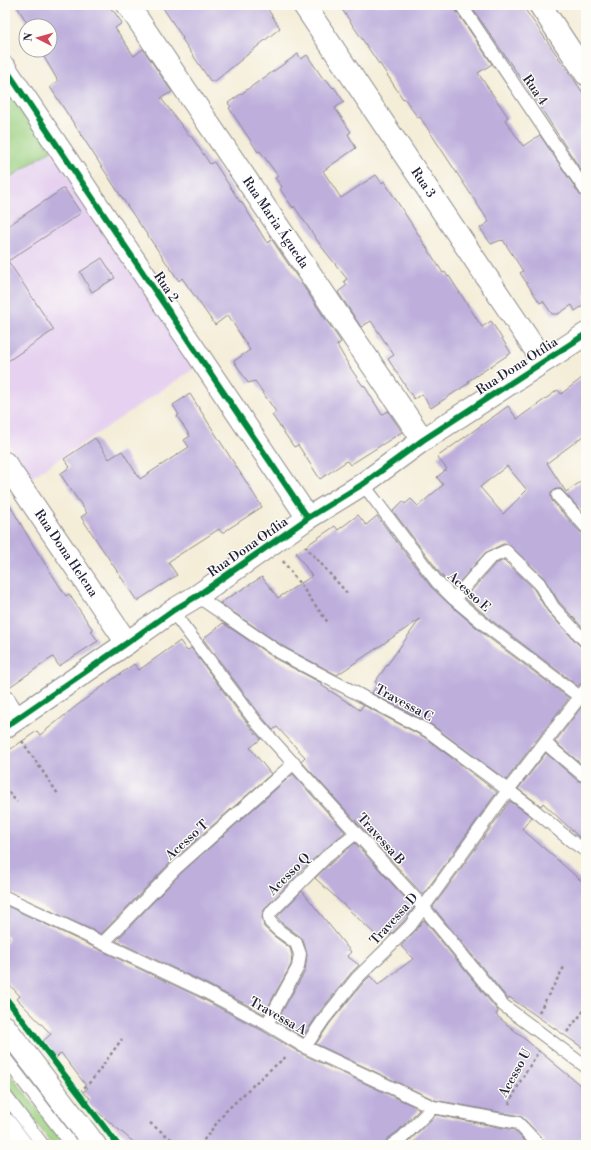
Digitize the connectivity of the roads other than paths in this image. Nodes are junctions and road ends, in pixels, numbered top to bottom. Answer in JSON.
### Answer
{"nodes":[{"id":1,"x":128,"y":5,"type":"edge"},
{"id":2,"x":304,"y":5,"type":"edge"},
{"id":3,"x":461,"y":5,"type":"edge"},
{"id":4,"x":540,"y":5,"type":"edge"},
{"id":5,"x":5,"y":68,"type":"edge"},
{"id":6,"x":586,"y":74,"type":"edge"},
{"id":7,"x":586,"y":191,"type":"edge"},
{"id":8,"x":586,"y":334,"type":"edge"},
{"id":9,"x":543,"y":361,"type":"junction"},
{"id":10,"x":423,"y":440,"type":"junction"},
{"id":11,"x":5,"y":463,"type":"edge"},
{"id":12,"x":363,"y":484,"type":"junction"},
{"id":13,"x":558,"y":496,"type":"dead end"},
{"id":14,"x":299,"y":524,"type":"junction"},
{"id":15,"x":586,"y":527,"type":"edge"},
{"id":16,"x":197,"y":596,"type":"junction"},
{"id":17,"x":454,"y":599,"type":"junction"},
{"id":18,"x":172,"y":611,"type":"junction"},
{"id":19,"x":586,"y":642,"type":"edge"},
{"id":20,"x":127,"y":644,"type":"junction"},
{"id":21,"x":583,"y":693,"type":"edge"},
{"id":22,"x":9,"y":718,"type":"edge"},
{"id":23,"x":545,"y":743,"type":"junction"},
{"id":24,"x":294,"y":763,"type":"junction"},
{"id":25,"x":586,"y":775,"type":"edge"},
{"id":26,"x":508,"y":790,"type":"junction"},
{"id":27,"x":356,"y":833,"type":"junction"},
{"id":28,"x":586,"y":851,"type":"edge"},
{"id":29,"x":5,"y":897,"type":"edge"},
{"id":30,"x":424,"y":908,"type":"junction"},
{"id":31,"x":103,"y":943,"type":"junction"},
{"id":32,"x":267,"y":1024,"type":"junction"},
{"id":33,"x":5,"y":1027,"type":"edge"},
{"id":34,"x":305,"y":1047,"type":"junction"},
{"id":35,"x":5,"y":1058,"type":"edge"},
{"id":36,"x":586,"y":1067,"type":"edge"},
{"id":37,"x":5,"y":1095,"type":"edge"},
{"id":38,"x":433,"y":1107,"type":"junction"},
{"id":39,"x":5,"y":1124,"type":"edge"},
{"id":40,"x":21,"y":1145,"type":"edge"},
{"id":41,"x":43,"y":1145,"type":"edge"},
{"id":42,"x":72,"y":1145,"type":"edge"},
{"id":43,"x":95,"y":1145,"type":"edge"},
{"id":44,"x":392,"y":1145,"type":"edge"},
{"id":45,"x":539,"y":1145,"type":"edge"}],
"edges":[{"from":1,"to":10,"type":"street","name":"Rua Maria Águeda"},
{"from":2,"to":9,"type":"street","name":"Rua 3"},
{"from":3,"to":7,"type":"lane","name":"Rua 4"},
{"from":4,"to":6,"type":"street"},
{"from":5,"to":14,"type":"street","name":"Rua 2"},
{"from":8,"to":9,"type":"street","name":"Rua Dona Otília"},
{"from":9,"to":10,"type":"street","name":"Rua Dona Otília"},
{"from":10,"to":12,"type":"street","name":"Rua Dona Otília"},
{"from":11,"to":20,"type":"street","name":"Rua Dona Helena"},
{"from":12,"to":14,"type":"street","name":"Rua Dona Otília"},
{"from":12,"to":17,"type":"lane","name":"Acesso E"},
{"from":13,"to":15,"type":"lane"},
{"from":14,"to":16,"type":"street","name":"Rua Dona Otília"},
{"from":16,"to":18,"type":"street","name":"Rua Dona Otília"},
{"from":16,"to":26,"type":"lane","name":"Travessa C"},
{"from":17,"to":19,"type":"lane"},
{"from":17,"to":21,"type":"lane","name":"Acesso E"},
{"from":18,"to":20,"type":"street","name":"Rua Dona Otília"},
{"from":18,"to":24,"type":"lane","name":"Travessa B"},
{"from":20,"to":22,"type":"street","name":"Rua Dona Otília"},
{"from":21,"to":23,"type":"lane","name":"Travessa D"},
{"from":23,"to":25,"type":"lane"},
{"from":23,"to":26,"type":"lane","name":"Travessa D"},
{"from":24,"to":27,"type":"lane","name":"Travessa B"},
{"from":24,"to":31,"type":"lane","name":"Acesso T"},
{"from":26,"to":28,"type":"lane","name":"Travessa C"},
{"from":26,"to":30,"type":"lane","name":"Travessa D"},
{"from":27,"to":30,"type":"lane","name":"Travessa B"},
{"from":27,"to":32,"type":"lane","name":"Acesso Q"},
{"from":29,"to":31,"type":"lane","name":"Travessa A"},
{"from":30,"to":34,"type":"lane","name":"Travessa D"},
{"from":30,"to":36,"type":"lane","name":"Travessa B"},
{"from":31,"to":32,"type":"lane","name":"Travessa A"},
{"from":32,"to":34,"type":"lane","name":"Travessa A"},
{"from":33,"to":43,"type":"street"},
{"from":34,"to":38,"type":"lane","name":"Travessa A"},
{"from":35,"to":42,"type":"lane"},
{"from":37,"to":41,"type":"lane"},
{"from":38,"to":44,"type":"lane"},
{"from":38,"to":45,"type":"lane","name":"Travessa A"},
{"from":39,"to":40,"type":"street"}]}
